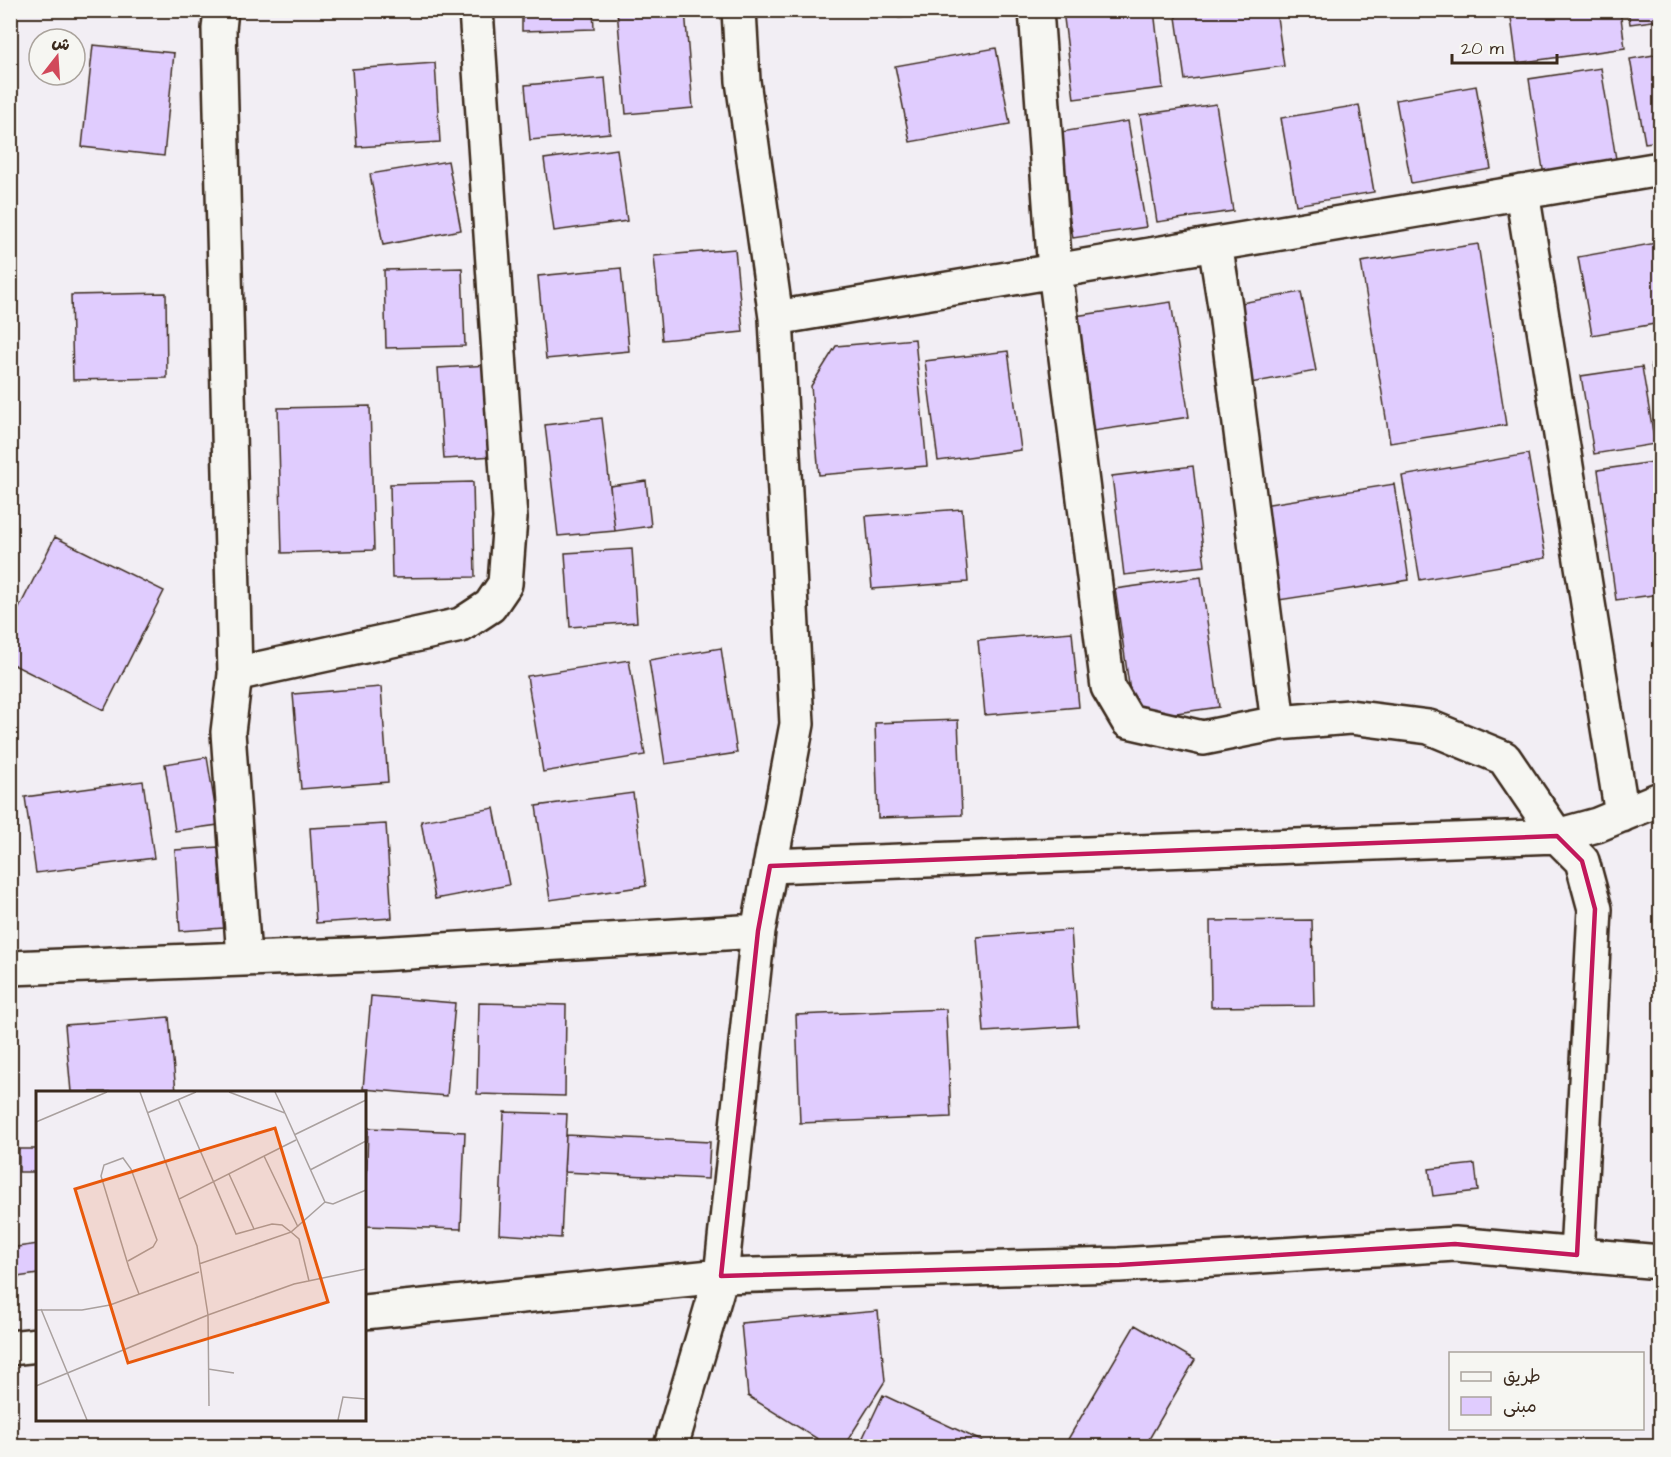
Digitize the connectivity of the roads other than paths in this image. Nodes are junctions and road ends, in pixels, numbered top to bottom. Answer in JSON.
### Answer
{"nodes":[{"id":1,"x":221,"y":10,"type":"edge"},
{"id":2,"x":476,"y":10,"type":"edge"},
{"id":3,"x":739,"y":10,"type":"edge"},
{"id":4,"x":1036,"y":10,"type":"edge"},
{"id":5,"x":1660,"y":169,"type":"edge"},
{"id":6,"x":1522,"y":192,"type":"junction"},
{"id":7,"x":1215,"y":244,"type":"junction"},
{"id":8,"x":1056,"y":271,"type":"junction"},
{"id":9,"x":776,"y":318,"type":"junction"},
{"id":10,"x":235,"y":674,"type":"junction"},
{"id":11,"x":1278,"y":723,"type":"junction"},
{"id":12,"x":1660,"y":799,"type":"edge"},
{"id":13,"x":1622,"y":815,"type":"junction"},
{"id":14,"x":1557,"y":836,"type":"junction"},
{"id":15,"x":770,"y":866,"type":"junction"},
{"id":16,"x":758,"y":931,"type":"junction"},
{"id":17,"x":244,"y":958,"type":"junction"},
{"id":18,"x":10,"y":968,"type":"edge"},
{"id":19,"x":1576,"y":1255,"type":"junction"},
{"id":20,"x":1660,"y":1262,"type":"edge"},
{"id":21,"x":721,"y":1276,"type":"junction"},
{"id":22,"x":366,"y":1312,"type":"edge"},
{"id":23,"x":36,"y":1345,"type":"edge"},
{"id":24,"x":10,"y":1348,"type":"edge"},
{"id":25,"x":671,"y":1446,"type":"edge"}],
"edges":[{"from":1,"to":10,"type":"street"},
{"from":2,"to":10,"type":"street"},
{"from":3,"to":9,"type":"street"},
{"from":4,"to":8,"type":"street"},
{"from":5,"to":6,"type":"street"},
{"from":6,"to":7,"type":"street"},
{"from":6,"to":13,"type":"street"},
{"from":7,"to":8,"type":"street"},
{"from":7,"to":11,"type":"street"},
{"from":8,"to":9,"type":"street"},
{"from":8,"to":11,"type":"street"},
{"from":9,"to":15,"type":"street"},
{"from":10,"to":17,"type":"street"},
{"from":11,"to":14,"type":"street"},
{"from":12,"to":13,"type":"street"},
{"from":13,"to":14,"type":"street"},
{"from":14,"to":15,"type":"street"},
{"from":14,"to":19,"type":"street"},
{"from":15,"to":16,"type":"street"},
{"from":16,"to":17,"type":"street"},
{"from":16,"to":21,"type":"street"},
{"from":17,"to":18,"type":"street"},
{"from":19,"to":20,"type":"street"},
{"from":19,"to":21,"type":"street"},
{"from":21,"to":22,"type":"street"},
{"from":21,"to":25,"type":"street"},
{"from":23,"to":24,"type":"street"}]}
